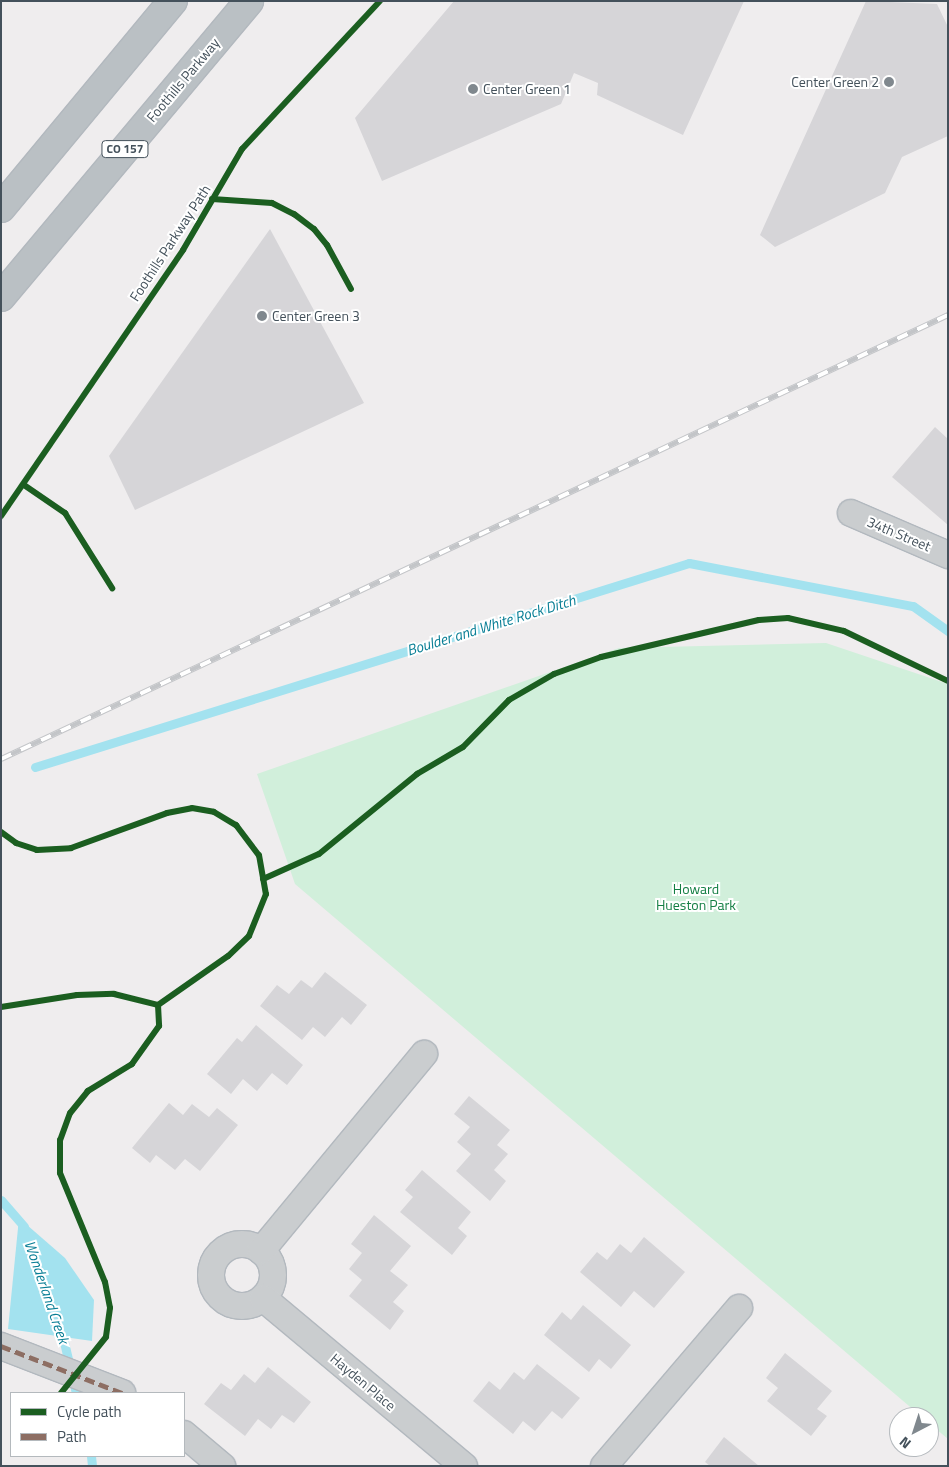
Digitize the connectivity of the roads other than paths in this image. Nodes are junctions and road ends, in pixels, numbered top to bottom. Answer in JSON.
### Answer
{"nodes":[{"id":1,"x":173,"y":1,"type":"edge"},
{"id":2,"x":249,"y":1,"type":"edge"},
{"id":3,"x":1,"y":208,"type":"edge"},
{"id":4,"x":1,"y":297,"type":"edge"},
{"id":5,"x":851,"y":514,"type":"dead end"},
{"id":6,"x":948,"y":555,"type":"edge"},
{"id":7,"x":424,"y":1054,"type":"dead end"},
{"id":8,"x":261,"y":1250,"type":"junction"},
{"id":9,"x":263,"y":1298,"type":"junction"},
{"id":10,"x":739,"y":1308,"type":"dead end"},
{"id":11,"x":1,"y":1346,"type":"edge"},
{"id":12,"x":119,"y":1392,"type":"edge"},
{"id":13,"x":185,"y":1435,"type":"edge"},
{"id":14,"x":222,"y":1466,"type":"edge"},
{"id":15,"x":464,"y":1466,"type":"edge"},
{"id":16,"x":604,"y":1466,"type":"edge"}],
"edges":[{"from":1,"to":3,"type":"highway"},
{"from":2,"to":4,"type":"highway","name":"Foothills Parkway","number":"CO 157"},
{"from":5,"to":6,"type":"street","name":"34th Street"},
{"from":7,"to":8,"type":"street"},
{"from":8,"to":9,"type":"street"},
{"from":8,"to":9,"type":"street"},
{"from":9,"to":15,"type":"street","name":"Hayden Place"},
{"from":10,"to":16,"type":"street"},
{"from":11,"to":12,"type":"street"},
{"from":13,"to":14,"type":"street"}]}
